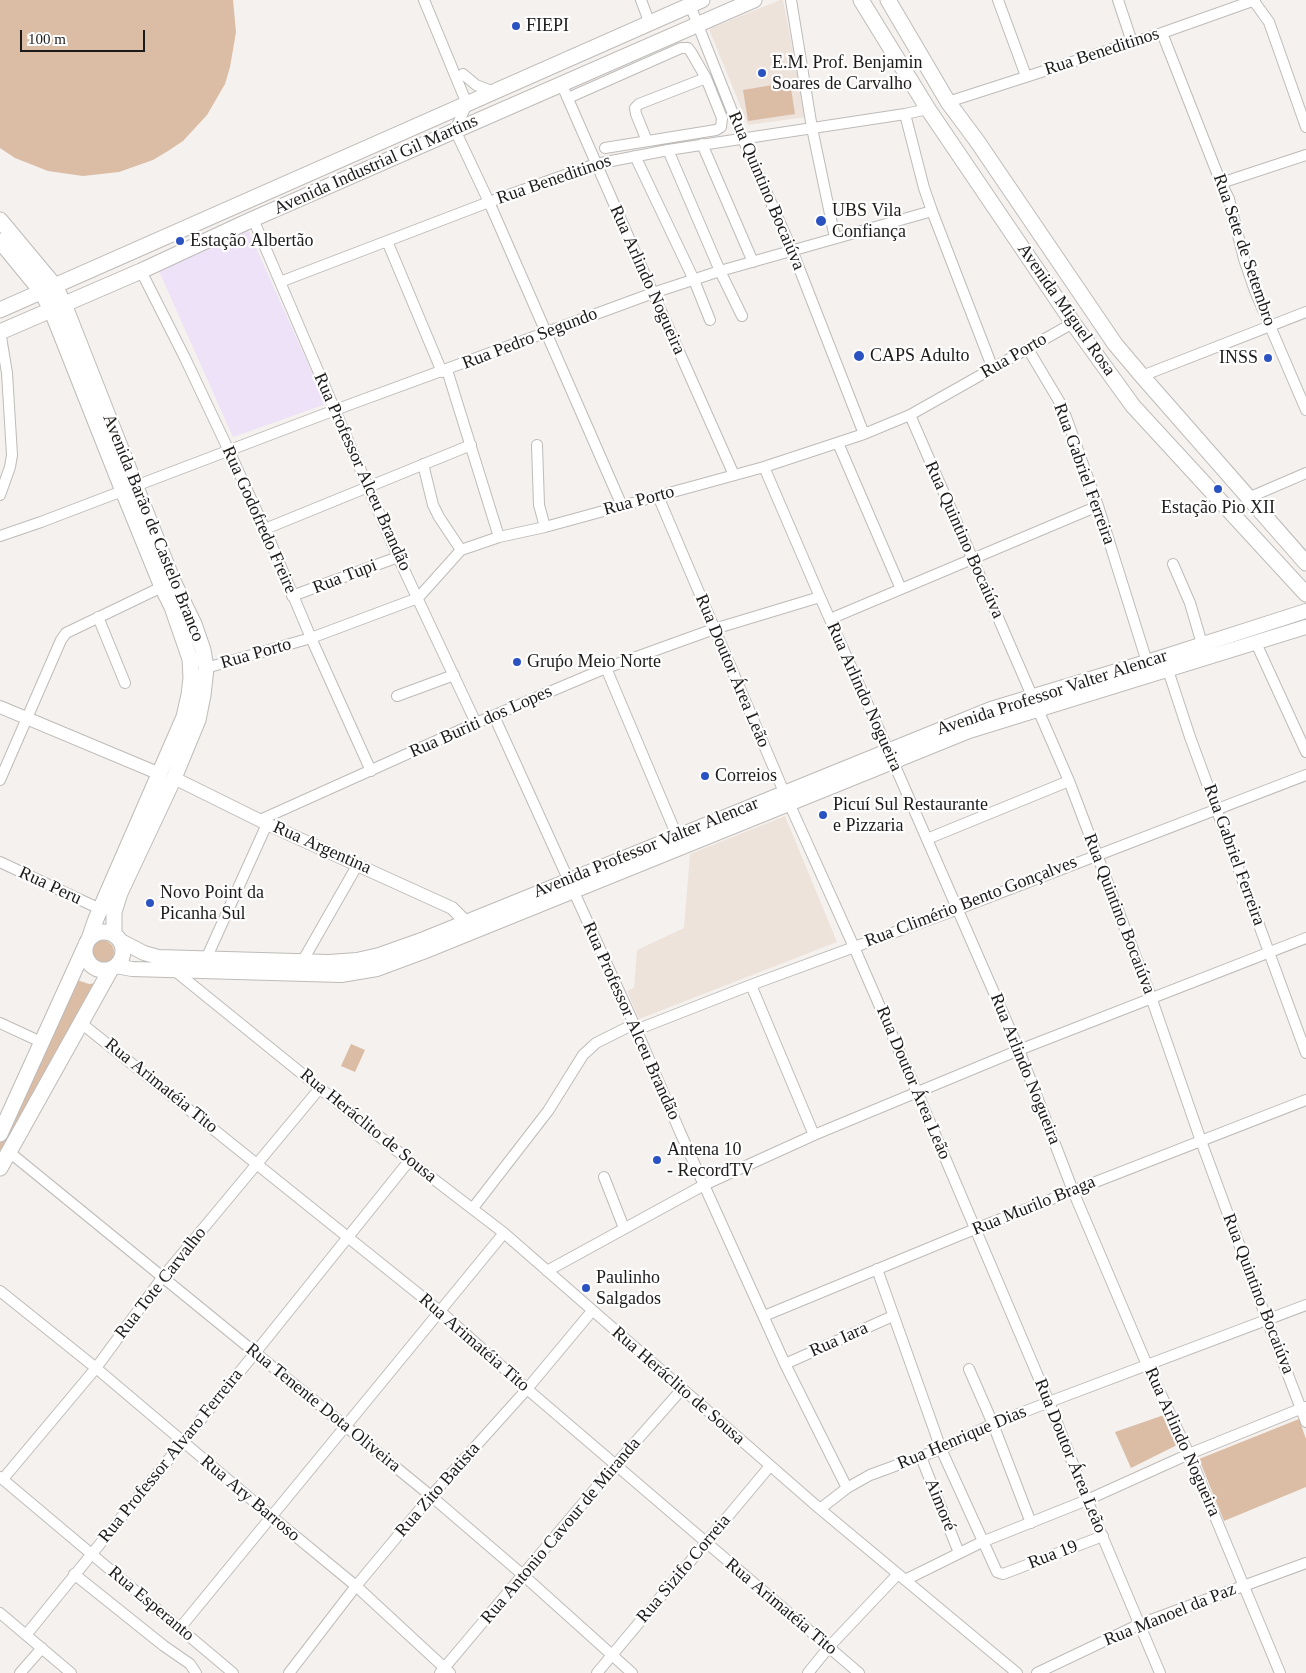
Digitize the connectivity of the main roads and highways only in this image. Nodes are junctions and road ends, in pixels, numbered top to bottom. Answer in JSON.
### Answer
{"nodes":[{"id":1,"x":754,"y":0,"type":"edge"},
{"id":2,"x":861,"y":0,"type":"edge"},
{"id":3,"x":888,"y":0,"type":"edge"},
{"id":4,"x":696,"y":2,"type":"edge"},
{"id":5,"x":0,"y":220,"type":"edge"},
{"id":6,"x":0,"y":241,"type":"edge"},
{"id":7,"x":48,"y":288,"type":"junction"},
{"id":8,"x":57,"y":307,"type":"junction"},
{"id":9,"x":0,"y":310,"type":"edge"},
{"id":10,"x":0,"y":331,"type":"edge"},
{"id":11,"x":1306,"y":563,"type":"edge"},
{"id":12,"x":167,"y":584,"type":"junction"},
{"id":13,"x":1306,"y":594,"type":"edge"},
{"id":14,"x":1306,"y":611,"type":"edge"},
{"id":15,"x":1306,"y":627,"type":"edge"},
{"id":16,"x":1165,"y":662,"type":"junction"},
{"id":17,"x":1036,"y":702,"type":"junction"},
{"id":18,"x":167,"y":776,"type":"junction"},
{"id":19,"x":786,"y":798,"type":"junction"},
{"id":20,"x":570,"y":886,"type":"junction"},
{"id":21,"x":469,"y":926,"type":"junction"},
{"id":22,"x":116,"y":938,"type":"junction"},
{"id":23,"x":87,"y":943,"type":"junction"},
{"id":24,"x":113,"y":967,"type":"junction"},
{"id":25,"x":0,"y":1134,"type":"edge"},
{"id":26,"x":0,"y":1168,"type":"edge"}],
"edges":[{"from":1,"to":8,"type":"main road","name":"Avenida Industrial Gil Martins"},
{"from":2,"to":13,"type":"main road","name":"Avenida Miguel Rosa"},
{"from":3,"to":11,"type":"main road","name":"Avenida Miguel Rosa"},
{"from":4,"to":7,"type":"main road","name":"Avenida Industrial Gil Martins"},
{"from":5,"to":7,"type":"main road","name":"Avenida Barão de Castelo Branco"},
{"from":6,"to":7,"type":"main road","name":"Avenida Barão de Castelo Branco"},
{"from":7,"to":8,"type":"main road","name":"Avenida Barão de Castelo Branco"},
{"from":7,"to":9,"type":"main road","name":"Avenida Industrial Gil Martins"},
{"from":8,"to":10,"type":"main road","name":"Avenida Industrial Gil Martins"},
{"from":8,"to":12,"type":"main road","name":"Avenida Barão de Castelo Branco"},
{"from":12,"to":18,"type":"main road","name":"Avenida Barão de Castelo Branco"},
{"from":12,"to":18,"type":"main road","name":"Avenida Barão de Castelo Branco"},
{"from":14,"to":16,"type":"main road","name":"Avenida Professor Valter Alencar"},
{"from":15,"to":16,"type":"main road","name":"Avenida Professor Valter Alencar"},
{"from":16,"to":17,"type":"main road","name":"Avenida Professor Valter Alencar"},
{"from":16,"to":17,"type":"main road","name":"Avenida Professor Valter Alencar"},
{"from":17,"to":19,"type":"main road","name":"Avenida Professor Valter Alencar"},
{"from":18,"to":22,"type":"main road","name":"Avenida Barão de Castelo Branco"},
{"from":18,"to":23,"type":"main road","name":"Avenida Barão de Castelo Branco"},
{"from":19,"to":20,"type":"main road","name":"Avenida Professor Valter Alencar"},
{"from":19,"to":20,"type":"main road","name":"Avenida Professor Valter Alencar"},
{"from":20,"to":21,"type":"main road","name":"Avenida Professor Valter Alencar"},
{"from":21,"to":22,"type":"main road","name":"Avenida Professor Valter Alencar"},
{"from":21,"to":24,"type":"main road","name":"Avenida Professor Valter Alencar"},
{"from":22,"to":23,"type":"main road"},
{"from":22,"to":24,"type":"main road"},
{"from":23,"to":24,"type":"main road"},
{"from":23,"to":25,"type":"main road","name":"Avenida Barão de Castelo Branco"},
{"from":24,"to":26,"type":"main road"}]}
